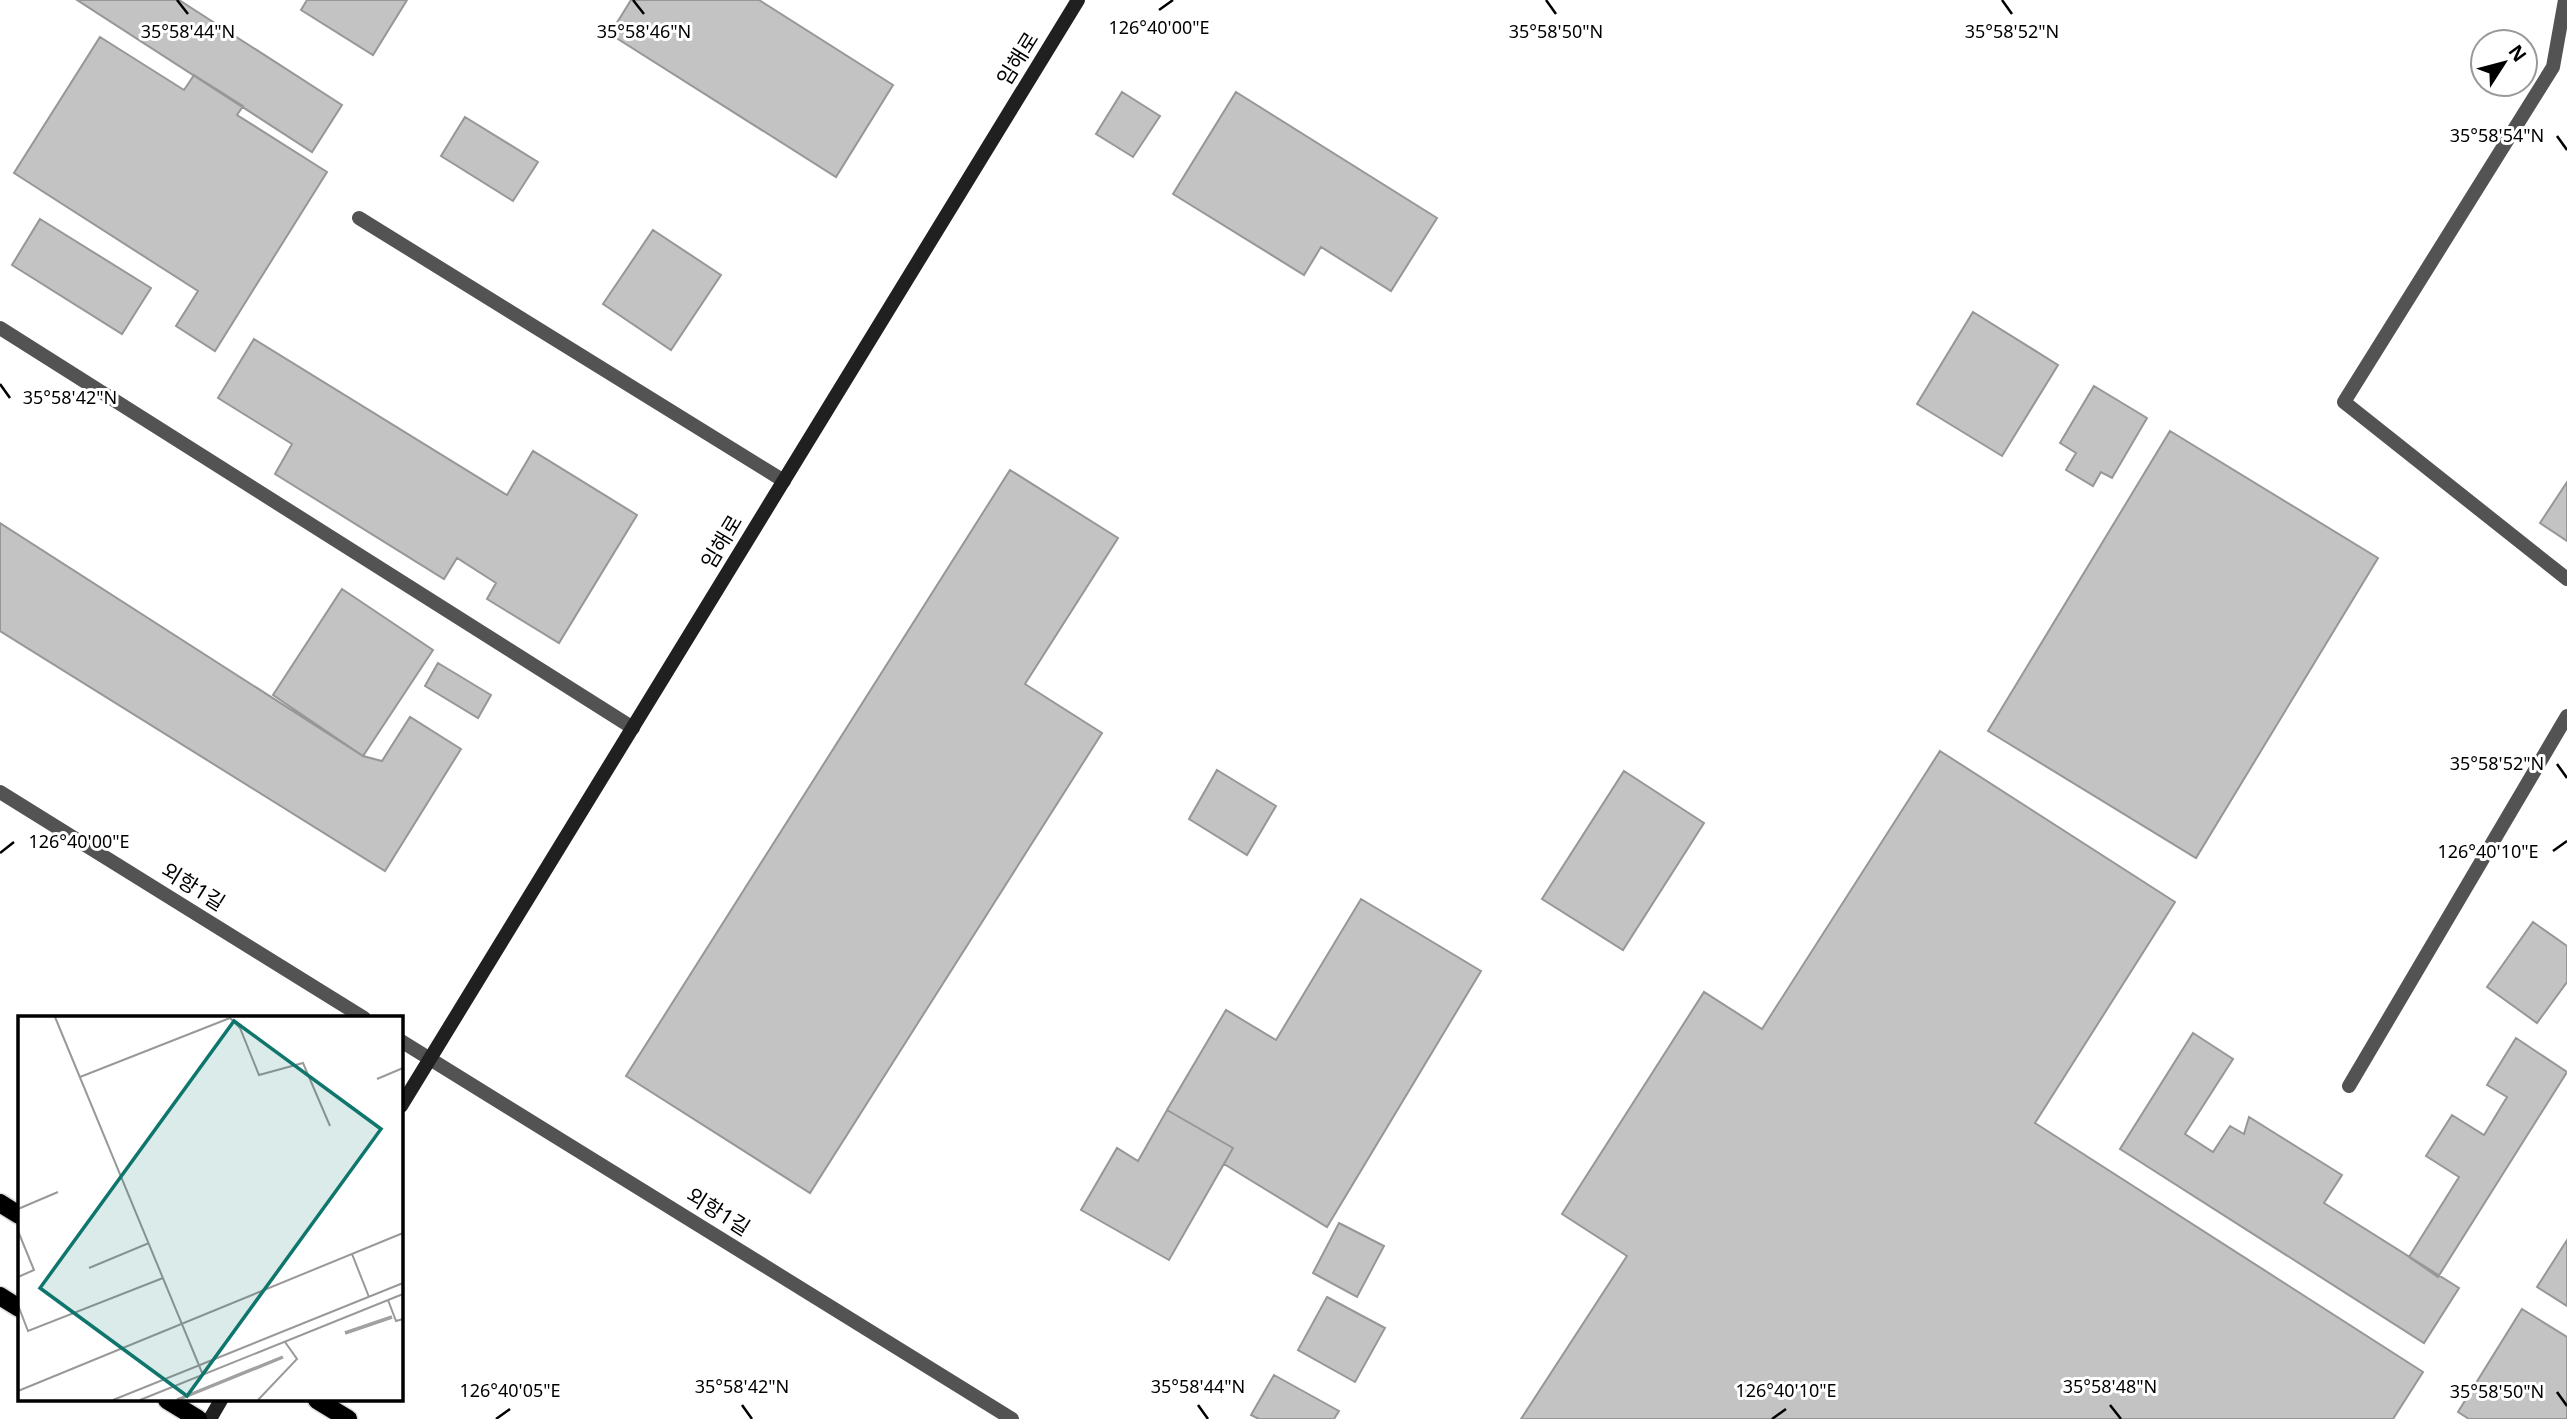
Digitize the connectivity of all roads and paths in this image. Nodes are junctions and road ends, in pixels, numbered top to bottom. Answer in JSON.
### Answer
{"nodes":[{"id":1,"x":1079,"y":0,"type":"edge"},
{"id":2,"x":2565,"y":0,"type":"edge"},
{"id":3,"x":359,"y":218,"type":"dead end"},
{"id":4,"x":0,"y":328,"type":"edge"},
{"id":5,"x":784,"y":481,"type":"junction"},
{"id":6,"x":2567,"y":579,"type":"edge"},
{"id":7,"x":2567,"y":716,"type":"edge"},
{"id":8,"x":633,"y":728,"type":"junction"},
{"id":9,"x":0,"y":792,"type":"edge"},
{"id":10,"x":361,"y":1016,"type":"edge"},
{"id":11,"x":402,"y":1042,"type":"edge"},
{"id":12,"x":430,"y":1059,"type":"junction"},
{"id":13,"x":2349,"y":1086,"type":"dead end"},
{"id":14,"x":402,"y":1104,"type":"edge"},
{"id":15,"x":0,"y":1203,"type":"edge"},
{"id":16,"x":18,"y":1214,"type":"edge"},
{"id":17,"x":0,"y":1296,"type":"edge"},
{"id":18,"x":18,"y":1307,"type":"edge"},
{"id":19,"x":170,"y":1402,"type":"edge"},
{"id":20,"x":220,"y":1402,"type":"edge"},
{"id":21,"x":320,"y":1402,"type":"edge"},
{"id":22,"x":198,"y":1419,"type":"edge"},
{"id":23,"x":209,"y":1419,"type":"edge"},
{"id":24,"x":348,"y":1419,"type":"edge"},
{"id":25,"x":1012,"y":1419,"type":"edge"}],
"edges":[{"from":1,"to":5,"type":"street","name":"임해로"},
{"from":2,"to":6,"type":"lane"},
{"from":3,"to":5,"type":"lane"},
{"from":4,"to":8,"type":"lane"},
{"from":5,"to":8,"type":"street","name":"임해로"},
{"from":7,"to":13,"type":"lane"},
{"from":8,"to":12,"type":"street","name":"임해로"},
{"from":9,"to":10,"type":"lane","name":"외항1길"},
{"from":11,"to":12,"type":"lane","name":"외항1길"},
{"from":12,"to":14,"type":"street","name":"임해로"},
{"from":12,"to":25,"type":"lane","name":"외항1길"},
{"from":15,"to":16,"type":"main road"},
{"from":17,"to":18,"type":"main road"},
{"from":19,"to":22,"type":"main road"},
{"from":20,"to":23,"type":"street"},
{"from":21,"to":24,"type":"main road"}]}
